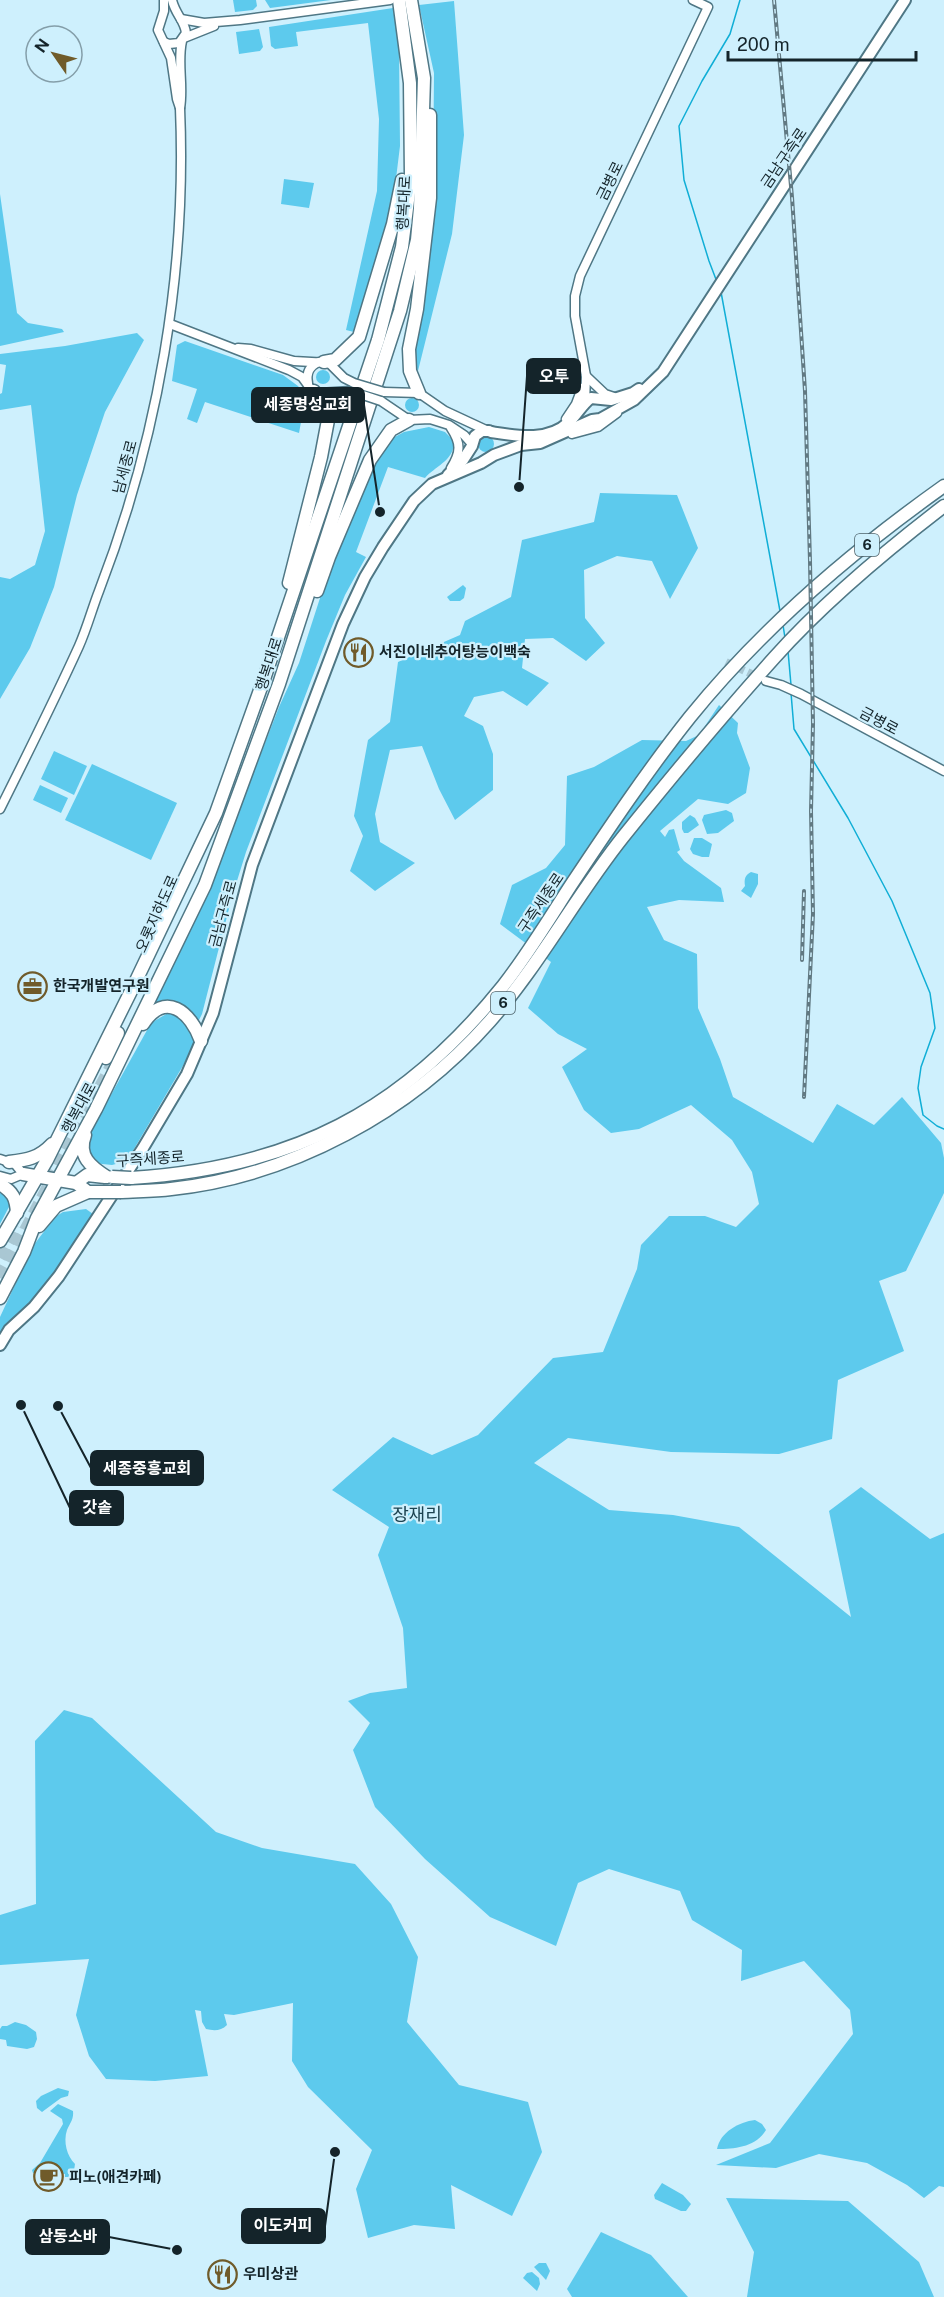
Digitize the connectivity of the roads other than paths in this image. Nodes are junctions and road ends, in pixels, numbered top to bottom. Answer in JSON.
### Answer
{"nodes":[{"id":1,"x":164,"y":0,"type":"edge"},
{"id":2,"x":172,"y":0,"type":"edge"},
{"id":3,"x":388,"y":0,"type":"edge"},
{"id":4,"x":399,"y":0,"type":"edge"},
{"id":5,"x":411,"y":0,"type":"edge"},
{"id":6,"x":693,"y":0,"type":"edge"},
{"id":7,"x":905,"y":0,"type":"edge"},
{"id":8,"x":180,"y":19,"type":"junction"},
{"id":9,"x":240,"y":20,"type":"junction"},
{"id":10,"x":161,"y":22,"type":"junction"},
{"id":11,"x":183,"y":40,"type":"junction"},
{"id":12,"x":164,"y":42,"type":"junction"},
{"id":13,"x":424,"y":78,"type":"junction"},
{"id":14,"x":180,"y":108,"type":"junction"},
{"id":15,"x":409,"y":113,"type":"junction"},
{"id":16,"x":170,"y":324,"type":"junction"},
{"id":17,"x":235,"y":347,"type":"junction"},
{"id":18,"x":321,"y":362,"type":"junction"},
{"id":19,"x":586,"y":376,"type":"junction"},
{"id":20,"x":311,"y":387,"type":"junction"},
{"id":21,"x":352,"y":387,"type":"junction"},
{"id":22,"x":421,"y":394,"type":"junction"},
{"id":23,"x":600,"y":398,"type":"junction"},
{"id":24,"x":619,"y":403,"type":"junction"},
{"id":25,"x":584,"y":404,"type":"junction"},
{"id":26,"x":603,"y":416,"type":"junction"},
{"id":27,"x":413,"y":420,"type":"junction"},
{"id":28,"x":468,"y":420,"type":"junction"},
{"id":29,"x":592,"y":420,"type":"junction"},
{"id":30,"x":446,"y":424,"type":"junction"},
{"id":31,"x":490,"y":432,"type":"junction"},
{"id":32,"x":519,"y":435,"type":"junction"},
{"id":33,"x":540,"y":439,"type":"junction"},
{"id":34,"x":472,"y":445,"type":"junction"},
{"id":35,"x":492,"y":456,"type":"junction"},
{"id":36,"x":445,"y":477,"type":"junction"},
{"id":37,"x":944,"y":486,"type":"edge"},
{"id":38,"x":944,"y":506,"type":"edge"},
{"id":39,"x":264,"y":679,"type":"junction"},
{"id":40,"x":765,"y":681,"type":"tunnel mouth"},
{"id":41,"x":279,"y":684,"type":"junction"},
{"id":42,"x":944,"y":771,"type":"edge"},
{"id":43,"x":0,"y":809,"type":"edge"},
{"id":44,"x":216,"y":813,"type":"junction"},
{"id":45,"x":225,"y":827,"type":"junction"},
{"id":46,"x":201,"y":1041,"type":"junction"},
{"id":47,"x":124,"y":1052,"type":"junction"},
{"id":48,"x":77,"y":1097,"type":"junction"},
{"id":49,"x":96,"y":1109,"type":"junction"},
{"id":50,"x":57,"y":1139,"type":"junction"},
{"id":51,"x":4,"y":1161,"type":"edge"},
{"id":52,"x":23,"y":1174,"type":"junction"},
{"id":53,"x":0,"y":1176,"type":"edge"},
{"id":54,"x":36,"y":1176,"type":"junction"},
{"id":55,"x":109,"y":1177,"type":"junction"},
{"id":56,"x":57,"y":1180,"type":"junction"},
{"id":57,"x":76,"y":1183,"type":"junction"},
{"id":58,"x":0,"y":1184,"type":"edge"},
{"id":59,"x":88,"y":1192,"type":"junction"},
{"id":60,"x":16,"y":1213,"type":"junction"},
{"id":61,"x":3,"y":1236,"type":"edge"},
{"id":62,"x":30,"y":1239,"type":"junction"},
{"id":63,"x":0,"y":1298,"type":"edge"},
{"id":64,"x":0,"y":1345,"type":"edge"}],
"edges":[{"from":1,"to":10,"type":"street"},
{"from":2,"to":8,"type":"street"},
{"from":3,"to":9,"type":"street"},
{"from":4,"to":15,"type":"highway","name":"행복대로"},
{"from":5,"to":13,"type":"highway","name":"행복대로"},
{"from":6,"to":19,"type":"street","name":"금병로"},
{"from":7,"to":24,"type":"main road","name":"금남구즉로"},
{"from":8,"to":9,"type":"street"},
{"from":8,"to":10,"type":"street"},
{"from":8,"to":11,"type":"street"},
{"from":9,"to":11,"type":"street"},
{"from":10,"to":12,"type":"street"},
{"from":11,"to":12,"type":"street"},
{"from":11,"to":14,"type":"street","name":"남세종로"},
{"from":12,"to":14,"type":"street","name":"남세종로"},
{"from":13,"to":22,"type":"highway"},
{"from":13,"to":41,"type":"highway","name":"행복대로"},
{"from":14,"to":16,"type":"street","name":"남세종로"},
{"from":15,"to":18,"type":"highway"},
{"from":15,"to":39,"type":"highway","name":"행복대로"},
{"from":16,"to":17,"type":"street"},
{"from":16,"to":43,"type":"street","name":"남세종로"},
{"from":17,"to":18,"type":"street"},
{"from":17,"to":20,"type":"street"},
{"from":18,"to":20,"type":"street"},
{"from":18,"to":21,"type":"street"},
{"from":19,"to":23,"type":"street"},
{"from":19,"to":24,"type":"street"},
{"from":19,"to":25,"type":"street"},
{"from":19,"to":33,"type":"street"},
{"from":20,"to":21,"type":"street"},
{"from":20,"to":39,"type":"highway"},
{"from":21,"to":22,"type":"street","bridge":true},
{"from":21,"to":27,"type":"street","bridge":true},
{"from":22,"to":27,"type":"street"},
{"from":22,"to":28,"type":"street"},
{"from":23,"to":24,"type":"main road"},
{"from":23,"to":25,"type":"main road"},
{"from":23,"to":26,"type":"main road"},
{"from":24,"to":26,"type":"main road","name":"금남구즉로"},
{"from":24,"to":33,"type":"street"},
{"from":25,"to":29,"type":"main road"},
{"from":25,"to":33,"type":"main road","name":"금남구즉로"},
{"from":26,"to":29,"type":"main road"},
{"from":27,"to":30,"type":"street"},
{"from":27,"to":41,"type":"highway"},
{"from":28,"to":31,"type":"street"},
{"from":28,"to":32,"type":"street"},
{"from":29,"to":33,"type":"main road","name":"금남구즉로"},
{"from":30,"to":34,"type":"street"},
{"from":30,"to":36,"type":"street"},
{"from":31,"to":32,"type":"main road","name":"금남구즉로"},
{"from":31,"to":34,"type":"main road","name":"금남구즉로"},
{"from":31,"to":35,"type":"main road"},
{"from":32,"to":33,"type":"main road","name":"금남구즉로"},
{"from":33,"to":35,"type":"main road","name":"금남구즉로"},
{"from":34,"to":35,"type":"main road"},
{"from":34,"to":36,"type":"main road","name":"금남구즉로"},
{"from":35,"to":36,"type":"main road","name":"금남구즉로"},
{"from":36,"to":46,"type":"main road","name":"금남구즉로"},
{"from":37,"to":55,"type":"highway","name":"구즉세종로","number":"6","bridge":true},
{"from":38,"to":59,"type":"highway","name":"구즉세종로","number":"6","bridge":true},
{"from":39,"to":44,"type":"highway","name":"행복대로"},
{"from":40,"to":42,"type":"street","name":"금병로"},
{"from":41,"to":45,"type":"highway","name":"행복대로"},
{"from":44,"to":45,"type":"highway","name":"오롯지하도로"},
{"from":44,"to":48,"type":"highway","name":"행복대로"},
{"from":45,"to":47,"type":"highway","name":"행복대로"},
{"from":46,"to":47,"type":"highway"},
{"from":46,"to":64,"type":"main road","name":"금남구즉로"},
{"from":47,"to":49,"type":"highway","name":"행복대로"},
{"from":48,"to":49,"type":"highway"},
{"from":48,"to":50,"type":"highway","name":"행복대로"},
{"from":49,"to":55,"type":"highway"},
{"from":49,"to":56,"type":"highway","name":"행복대로"},
{"from":50,"to":51,"type":"highway"},
{"from":50,"to":54,"type":"highway","name":"행복대로"},
{"from":51,"to":52,"type":"street"},
{"from":52,"to":53,"type":"street"},
{"from":52,"to":54,"type":"highway","name":"구즉세종로"},
{"from":54,"to":56,"type":"highway","name":"구즉세종로"},
{"from":54,"to":60,"type":"highway","name":"행복대로"},
{"from":55,"to":57,"type":"highway","name":"구즉세종로","number":"6"},
{"from":56,"to":57,"type":"highway","name":"구즉세종로"},
{"from":56,"to":62,"type":"highway","name":"행복대로"},
{"from":57,"to":59,"type":"highway","name":"구즉세종로"},
{"from":58,"to":60,"type":"highway"},
{"from":59,"to":62,"type":"highway"},
{"from":60,"to":61,"type":"highway","name":"행복대로"},
{"from":61,"to":62,"type":"highway"},
{"from":62,"to":63,"type":"highway","name":"행복대로"}]}
